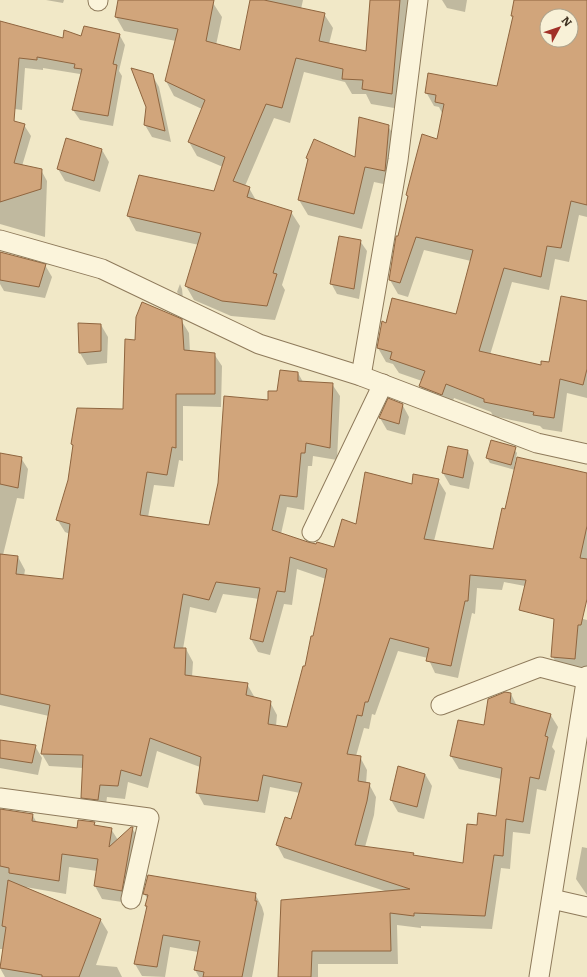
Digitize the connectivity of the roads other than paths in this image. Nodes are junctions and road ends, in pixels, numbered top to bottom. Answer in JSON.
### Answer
{"nodes":[{"id":1,"x":418,"y":0,"type":"edge"},
{"id":2,"x":0,"y":240,"type":"edge"},
{"id":3,"x":360,"y":376,"type":"junction"},
{"id":4,"x":383,"y":384,"type":"junction"},
{"id":5,"x":587,"y":454,"type":"edge"},
{"id":6,"x":312,"y":532,"type":"dead end"},
{"id":7,"x":587,"y":678,"type":"edge"},
{"id":8,"x":441,"y":705,"type":"dead end"},
{"id":9,"x":0,"y":798,"type":"edge"},
{"id":10,"x":131,"y":899,"type":"dead end"},
{"id":11,"x":552,"y":899,"type":"junction"},
{"id":12,"x":587,"y":907,"type":"edge"},
{"id":13,"x":539,"y":977,"type":"edge"}],
"edges":[{"from":1,"to":3,"type":"street"},
{"from":2,"to":3,"type":"street"},
{"from":3,"to":4,"type":"street"},
{"from":4,"to":5,"type":"street"},
{"from":4,"to":6,"type":"street"},
{"from":7,"to":8,"type":"street"},
{"from":7,"to":11,"type":"street"},
{"from":9,"to":10,"type":"street"},
{"from":11,"to":12,"type":"street"},
{"from":11,"to":13,"type":"street"}]}
